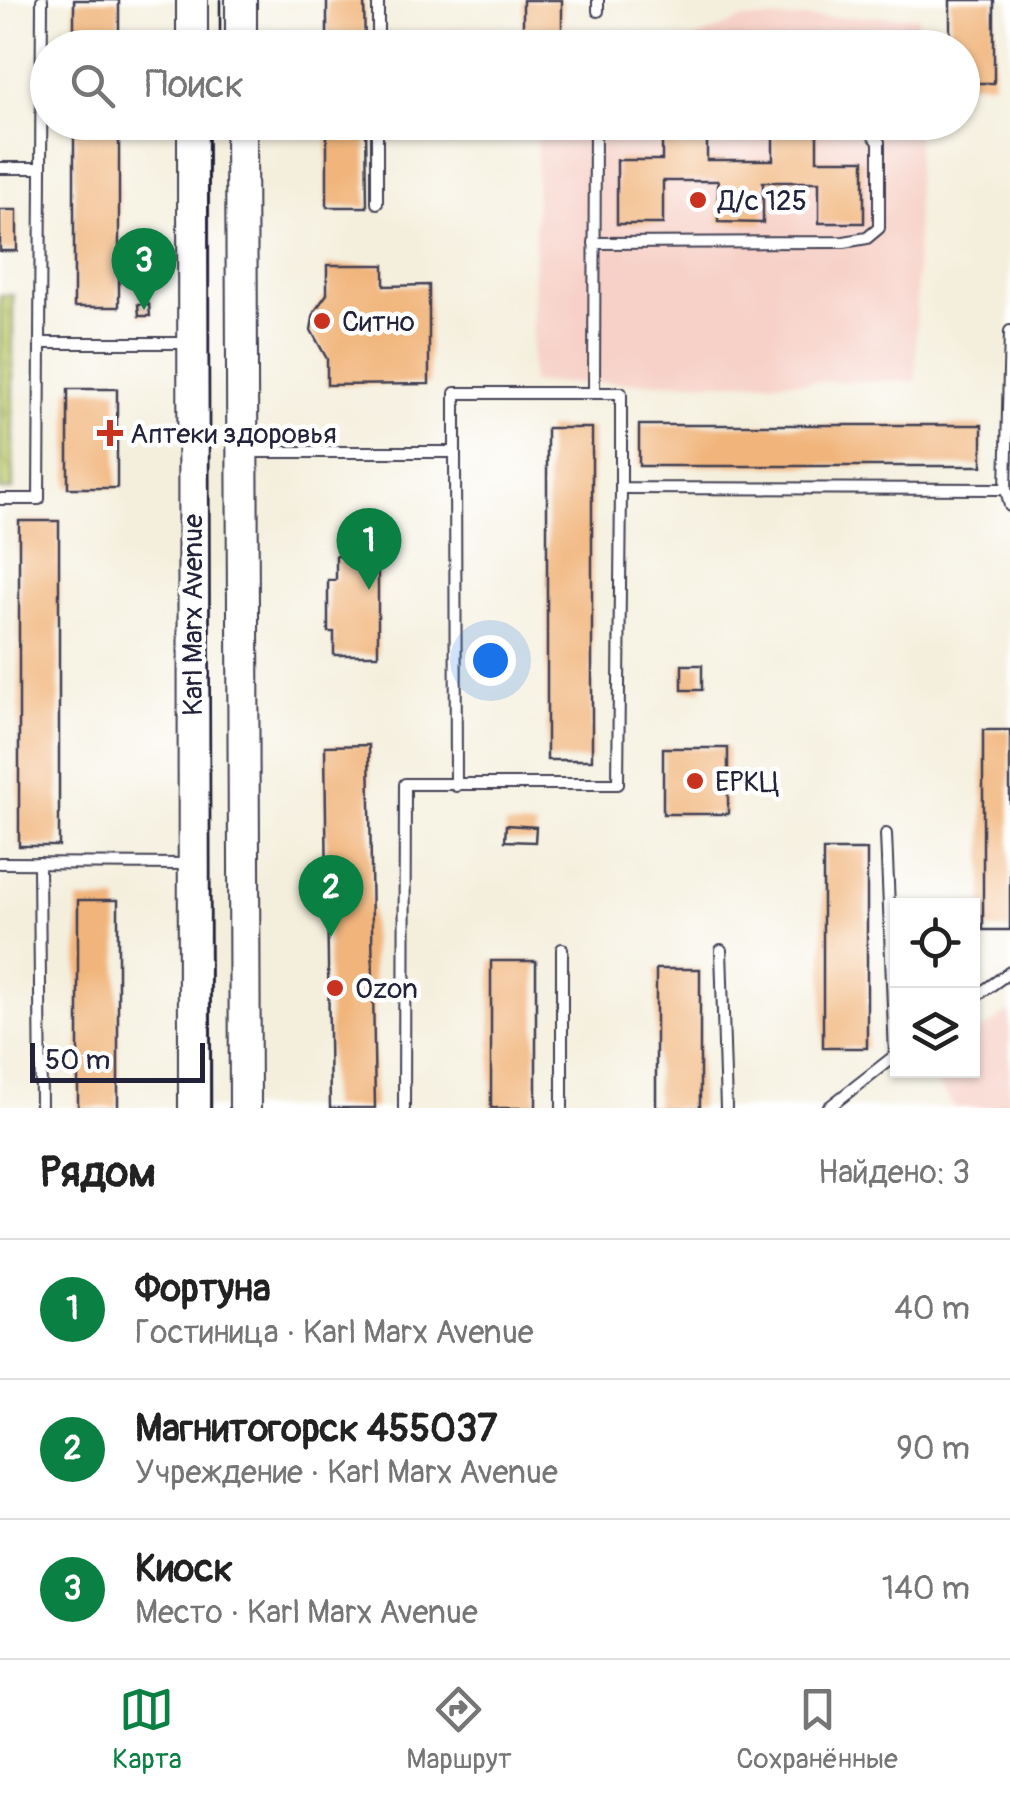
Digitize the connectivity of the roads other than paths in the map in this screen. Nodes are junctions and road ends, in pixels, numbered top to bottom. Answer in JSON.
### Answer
{"nodes":[{"id":1,"x":42,"y":0,"type":"edge"},
{"id":2,"x":192,"y":0,"type":"edge"},
{"id":3,"x":241,"y":0,"type":"edge"},
{"id":4,"x":378,"y":0,"type":"edge"},
{"id":5,"x":42,"y":30,"type":"edge"},
{"id":6,"x":192,"y":30,"type":"edge"},
{"id":7,"x":241,"y":30,"type":"edge"},
{"id":8,"x":378,"y":30,"type":"edge"},
{"id":9,"x":41,"y":140,"type":"edge"},
{"id":10,"x":192,"y":140,"type":"edge"},
{"id":11,"x":242,"y":140,"type":"edge"},
{"id":12,"x":377,"y":140,"type":"edge"},
{"id":13,"x":595,"y":140,"type":"edge"},
{"id":14,"x":877,"y":140,"type":"edge"},
{"id":15,"x":0,"y":168,"type":"edge"},
{"id":16,"x":41,"y":168,"type":"junction"},
{"id":17,"x":377,"y":203,"type":"dead end"},
{"id":18,"x":594,"y":243,"type":"junction"},
{"id":19,"x":1010,"y":330,"type":"edge"},
{"id":20,"x":40,"y":343,"type":"junction"},
{"id":21,"x":192,"y":344,"type":"junction"},
{"id":22,"x":594,"y":393,"type":"junction"},
{"id":23,"x":242,"y":452,"type":"junction"},
{"id":24,"x":455,"y":452,"type":"junction"},
{"id":25,"x":621,"y":488,"type":"junction"},
{"id":26,"x":1006,"y":489,"type":"junction"},
{"id":27,"x":0,"y":499,"type":"edge"},
{"id":28,"x":1010,"y":506,"type":"edge"},
{"id":29,"x":456,"y":786,"type":"junction"},
{"id":30,"x":886,"y":834,"type":"dead end"},
{"id":31,"x":0,"y":863,"type":"edge"},
{"id":32,"x":40,"y":863,"type":"junction"},
{"id":33,"x":192,"y":864,"type":"junction"},
{"id":34,"x":562,"y":949,"type":"dead end"},
{"id":35,"x":721,"y":950,"type":"dead end"},
{"id":36,"x":1010,"y":972,"type":"edge"},
{"id":37,"x":893,"y":988,"type":"edge"},
{"id":38,"x":980,"y":993,"type":"edge"},
{"id":39,"x":890,"y":1059,"type":"edge"},
{"id":40,"x":41,"y":1108,"type":"edge"},
{"id":41,"x":194,"y":1108,"type":"edge"},
{"id":42,"x":244,"y":1108,"type":"edge"},
{"id":43,"x":404,"y":1108,"type":"edge"},
{"id":44,"x":562,"y":1108,"type":"edge"},
{"id":45,"x":726,"y":1108,"type":"edge"},
{"id":46,"x":828,"y":1108,"type":"edge"}],
"edges":[{"from":1,"to":5,"type":"lane"},
{"from":2,"to":6,"type":"main road"},
{"from":3,"to":7,"type":"main road"},
{"from":4,"to":8,"type":"lane"},
{"from":9,"to":16,"type":"lane"},
{"from":10,"to":21,"type":"main road","name":"Karl Marx Avenue"},
{"from":11,"to":23,"type":"main road","name":"Karl Marx Avenue"},
{"from":12,"to":17,"type":"lane"},
{"from":13,"to":18,"type":"lane"},
{"from":14,"to":18,"type":"lane"},
{"from":15,"to":16,"type":"lane"},
{"from":16,"to":20,"type":"lane"},
{"from":18,"to":22,"type":"lane"},
{"from":19,"to":26,"type":"lane"},
{"from":20,"to":21,"type":"lane"},
{"from":20,"to":27,"type":"lane"},
{"from":21,"to":33,"type":"main road","name":"Karl Marx Avenue"},
{"from":22,"to":24,"type":"lane"},
{"from":22,"to":25,"type":"lane"},
{"from":23,"to":24,"type":"lane"},
{"from":23,"to":42,"type":"main road","name":"Karl Marx Avenue"},
{"from":24,"to":29,"type":"lane"},
{"from":25,"to":26,"type":"lane"},
{"from":25,"to":29,"type":"lane"},
{"from":26,"to":28,"type":"lane"},
{"from":29,"to":43,"type":"lane"},
{"from":30,"to":37,"type":"lane"},
{"from":31,"to":32,"type":"lane"},
{"from":32,"to":33,"type":"lane"},
{"from":32,"to":40,"type":"lane"},
{"from":33,"to":41,"type":"main road","name":"Karl Marx Avenue"},
{"from":34,"to":44,"type":"lane"},
{"from":35,"to":45,"type":"lane"},
{"from":36,"to":38,"type":"lane"},
{"from":39,"to":46,"type":"lane"}]}
